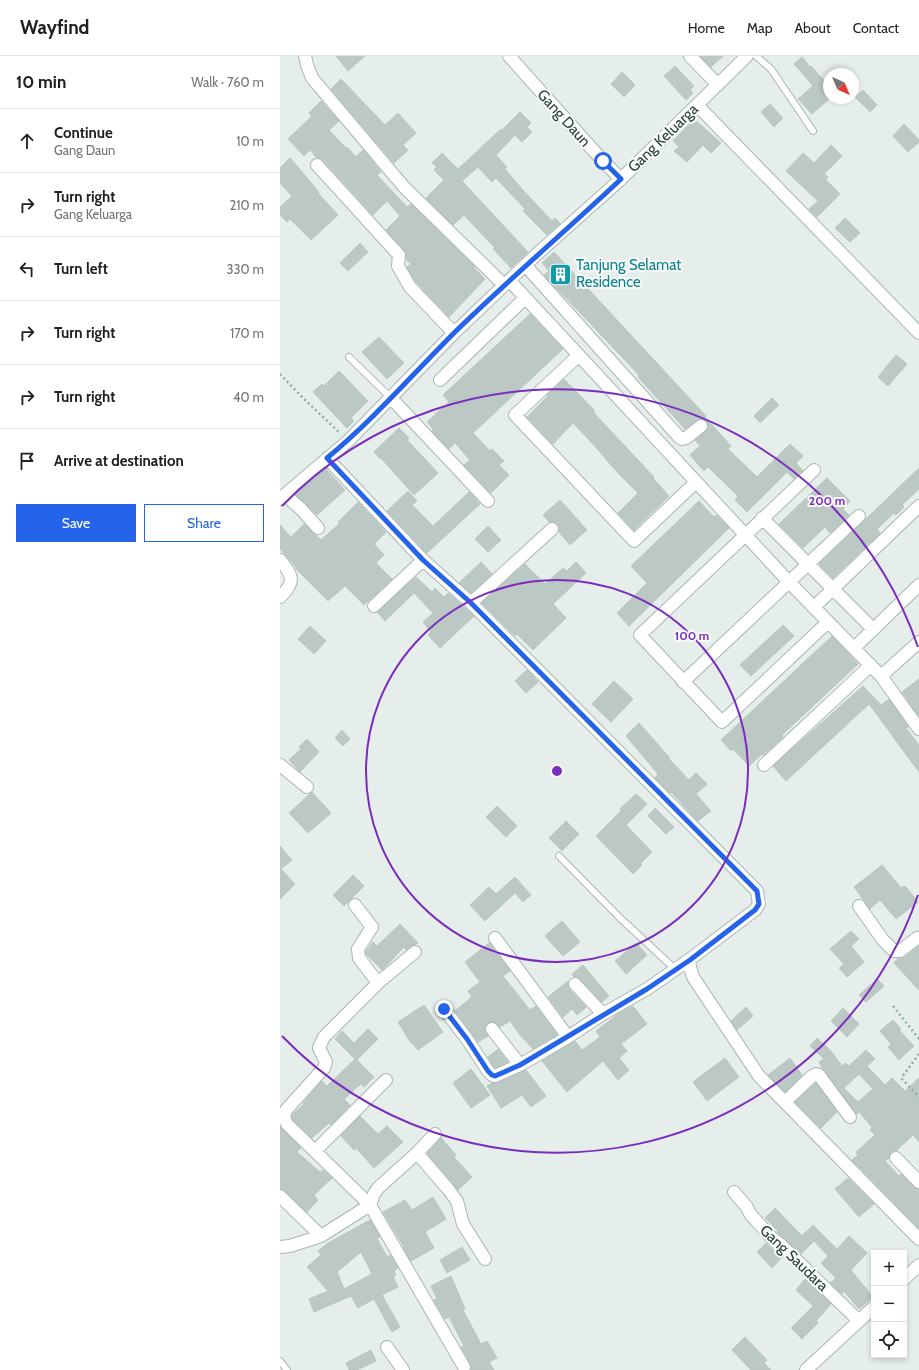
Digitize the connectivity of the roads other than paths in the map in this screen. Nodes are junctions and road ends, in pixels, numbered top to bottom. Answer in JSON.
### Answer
{"nodes":[{"id":1,"x":305,"y":56,"type":"edge"},
{"id":2,"x":509,"y":56,"type":"edge"},
{"id":3,"x":690,"y":56,"type":"edge"},
{"id":4,"x":748,"y":56,"type":"edge"},
{"id":5,"x":756,"y":56,"type":"edge"},
{"id":6,"x":718,"y":85,"type":"junction"},
{"id":7,"x":697,"y":105,"type":"junction"},
{"id":8,"x":813,"y":131,"type":"dead end"},
{"id":9,"x":317,"y":165,"type":"dead end"},
{"id":10,"x":621,"y":179,"type":"junction"},
{"id":11,"x":526,"y":266,"type":"junction"},
{"id":12,"x":507,"y":283,"type":"junction"},
{"id":13,"x":525,"y":298,"type":"junction"},
{"id":14,"x":454,"y":333,"type":"junction"},
{"id":15,"x":919,"y":333,"type":"edge"},
{"id":16,"x":580,"y":355,"type":"junction"},
{"id":17,"x":349,"y":357,"type":"dead end"},
{"id":18,"x":440,"y":380,"type":"dead end"},
{"id":19,"x":391,"y":398,"type":"junction"},
{"id":20,"x":700,"y":426,"type":"dead end"},
{"id":21,"x":327,"y":458,"type":"junction"},
{"id":22,"x":814,"y":470,"type":"dead end"},
{"id":23,"x":696,"y":482,"type":"junction"},
{"id":24,"x":283,"y":497,"type":"edge"},
{"id":25,"x":488,"y":502,"type":"dead end"},
{"id":26,"x":919,"y":506,"type":"edge"},
{"id":27,"x":859,"y":516,"type":"dead end"},
{"id":28,"x":762,"y":518,"type":"junction"},
{"id":29,"x":318,"y":528,"type":"dead end"},
{"id":30,"x":552,"y":529,"type":"dead end"},
{"id":31,"x":745,"y":534,"type":"junction"},
{"id":32,"x":280,"y":560,"type":"edge"},
{"id":33,"x":423,"y":560,"type":"junction"},
{"id":34,"x":808,"y":564,"type":"junction"},
{"id":35,"x":789,"y":582,"type":"junction"},
{"id":36,"x":919,"y":585,"type":"edge"},
{"id":37,"x":833,"y":589,"type":"junction"},
{"id":38,"x":280,"y":597,"type":"edge"},
{"id":39,"x":471,"y":603,"type":"junction"},
{"id":40,"x":374,"y":606,"type":"dead end"},
{"id":41,"x":814,"y":607,"type":"junction"},
{"id":42,"x":828,"y":622,"type":"junction"},
{"id":43,"x":873,"y":629,"type":"junction"},
{"id":44,"x":919,"y":642,"type":"edge"},
{"id":45,"x":854,"y":648,"type":"junction"},
{"id":46,"x":871,"y":665,"type":"junction"},
{"id":47,"x":881,"y":676,"type":"junction"},
{"id":48,"x":684,"y":682,"type":"junction"},
{"id":49,"x":919,"y":729,"type":"edge"},
{"id":50,"x":280,"y":765,"type":"edge"},
{"id":51,"x":764,"y":765,"type":"dead end"},
{"id":52,"x":307,"y":787,"type":"dead end"},
{"id":53,"x":559,"y":856,"type":"dead end"},
{"id":54,"x":355,"y":905,"type":"dead end"},
{"id":55,"x":859,"y":906,"type":"dead end"},
{"id":56,"x":495,"y":938,"type":"dead end"},
{"id":57,"x":919,"y":938,"type":"edge"},
{"id":58,"x":415,"y":952,"type":"dead end"},
{"id":59,"x":690,"y":960,"type":"junction"},
{"id":60,"x":675,"y":969,"type":"junction"},
{"id":61,"x":378,"y":983,"type":"junction"},
{"id":62,"x":575,"y":984,"type":"dead end"},
{"id":63,"x":444,"y":1009,"type":"dead end"},
{"id":64,"x":603,"y":1014,"type":"junction"},
{"id":65,"x":492,"y":1029,"type":"dead end"},
{"id":66,"x":568,"y":1036,"type":"junction"},
{"id":67,"x":520,"y":1065,"type":"junction"},
{"id":68,"x":386,"y":1080,"type":"dead end"},
{"id":69,"x":785,"y":1102,"type":"junction"},
{"id":70,"x":850,"y":1117,"type":"dead end"},
{"id":71,"x":435,"y":1134,"type":"dead end"},
{"id":72,"x":315,"y":1151,"type":"junction"},
{"id":73,"x":417,"y":1153,"type":"junction"},
{"id":74,"x":896,"y":1158,"type":"dead end"},
{"id":75,"x":919,"y":1182,"type":"edge"},
{"id":76,"x":734,"y":1192,"type":"dead end"},
{"id":77,"x":280,"y":1196,"type":"edge"},
{"id":78,"x":370,"y":1205,"type":"junction"},
{"id":79,"x":321,"y":1236,"type":"junction"},
{"id":80,"x":919,"y":1239,"type":"edge"},
{"id":81,"x":280,"y":1247,"type":"edge"},
{"id":82,"x":485,"y":1259,"type":"dead end"},
{"id":83,"x":919,"y":1266,"type":"edge"},
{"id":84,"x":907,"y":1276,"type":"edge"},
{"id":85,"x":871,"y":1310,"type":"edge"},
{"id":86,"x":859,"y":1321,"type":"junction"},
{"id":87,"x":387,"y":1347,"type":"dead end"},
{"id":88,"x":280,"y":1361,"type":"edge"},
{"id":89,"x":464,"y":1367,"type":"dead end"},
{"id":90,"x":287,"y":1370,"type":"edge"},
{"id":91,"x":403,"y":1370,"type":"edge"},
{"id":92,"x":806,"y":1370,"type":"edge"}],
"edges":[{"from":1,"to":12,"type":"street"},
{"from":2,"to":10,"type":"street","name":"Gang Daun"},
{"from":3,"to":6,"type":"street"},
{"from":4,"to":6,"type":"street","name":"Gang Keluarga"},
{"from":5,"to":8,"type":"lane"},
{"from":6,"to":7,"type":"street","name":"Gang Keluarga"},
{"from":7,"to":10,"type":"street","name":"Gang Keluarga"},
{"from":7,"to":15,"type":"street"},
{"from":9,"to":14,"type":"street"},
{"from":10,"to":11,"type":"street","name":"Gang Keluarga"},
{"from":11,"to":12,"type":"street","name":"Gang Keluarga"},
{"from":11,"to":20,"type":"street"},
{"from":12,"to":13,"type":"street"},
{"from":12,"to":14,"type":"street","name":"Gang Keluarga"},
{"from":13,"to":16,"type":"street"},
{"from":13,"to":18,"type":"street"},
{"from":14,"to":19,"type":"street","name":"Gang Keluarga"},
{"from":16,"to":23,"type":"street"},
{"from":16,"to":23,"type":"street"},
{"from":17,"to":19,"type":"lane"},
{"from":19,"to":21,"type":"street","name":"Gang Keluarga"},
{"from":19,"to":25,"type":"street"},
{"from":21,"to":24,"type":"street","name":"Gang Keluarga"},
{"from":21,"to":33,"type":"street"},
{"from":22,"to":28,"type":"street"},
{"from":23,"to":31,"type":"street"},
{"from":24,"to":29,"type":"street"},
{"from":26,"to":37,"type":"street"},
{"from":27,"to":34,"type":"street"},
{"from":28,"to":31,"type":"street"},
{"from":28,"to":34,"type":"street"},
{"from":30,"to":39,"type":"street"},
{"from":31,"to":35,"type":"street"},
{"from":31,"to":48,"type":"street"},
{"from":32,"to":38,"type":"street"},
{"from":33,"to":39,"type":"street"},
{"from":33,"to":40,"type":"street"},
{"from":34,"to":35,"type":"street"},
{"from":34,"to":37,"type":"street"},
{"from":35,"to":41,"type":"street"},
{"from":35,"to":48,"type":"street"},
{"from":36,"to":43,"type":"street"},
{"from":37,"to":41,"type":"street"},
{"from":37,"to":43,"type":"street"},
{"from":39,"to":59,"type":"street"},
{"from":41,"to":42,"type":"street"},
{"from":42,"to":45,"type":"street"},
{"from":42,"to":48,"type":"street"},
{"from":43,"to":45,"type":"street"},
{"from":44,"to":47,"type":"street"},
{"from":45,"to":46,"type":"street"},
{"from":46,"to":47,"type":"street"},
{"from":46,"to":51,"type":"street"},
{"from":47,"to":49,"type":"street"},
{"from":50,"to":52,"type":"street"},
{"from":53,"to":60,"type":"lane"},
{"from":54,"to":61,"type":"street"},
{"from":55,"to":57,"type":"street"},
{"from":56,"to":66,"type":"street"},
{"from":58,"to":61,"type":"street"},
{"from":59,"to":60,"type":"street"},
{"from":59,"to":69,"type":"street"},
{"from":60,"to":64,"type":"street"},
{"from":61,"to":72,"type":"street"},
{"from":62,"to":64,"type":"street"},
{"from":63,"to":67,"type":"street"},
{"from":64,"to":66,"type":"street"},
{"from":65,"to":67,"type":"street"},
{"from":66,"to":67,"type":"street"},
{"from":68,"to":72,"type":"street"},
{"from":69,"to":70,"type":"street"},
{"from":69,"to":80,"type":"street"},
{"from":71,"to":73,"type":"street"},
{"from":72,"to":78,"type":"street"},
{"from":73,"to":78,"type":"street"},
{"from":73,"to":82,"type":"street"},
{"from":74,"to":75,"type":"street"},
{"from":76,"to":86,"type":"street","name":"Gang Saudara"},
{"from":77,"to":79,"type":"street"},
{"from":78,"to":79,"type":"street"},
{"from":78,"to":89,"type":"street"},
{"from":79,"to":81,"type":"street"},
{"from":83,"to":84,"type":"street"},
{"from":85,"to":86,"type":"street"},
{"from":86,"to":92,"type":"street"},
{"from":87,"to":91,"type":"street"},
{"from":88,"to":90,"type":"lane"}]}
